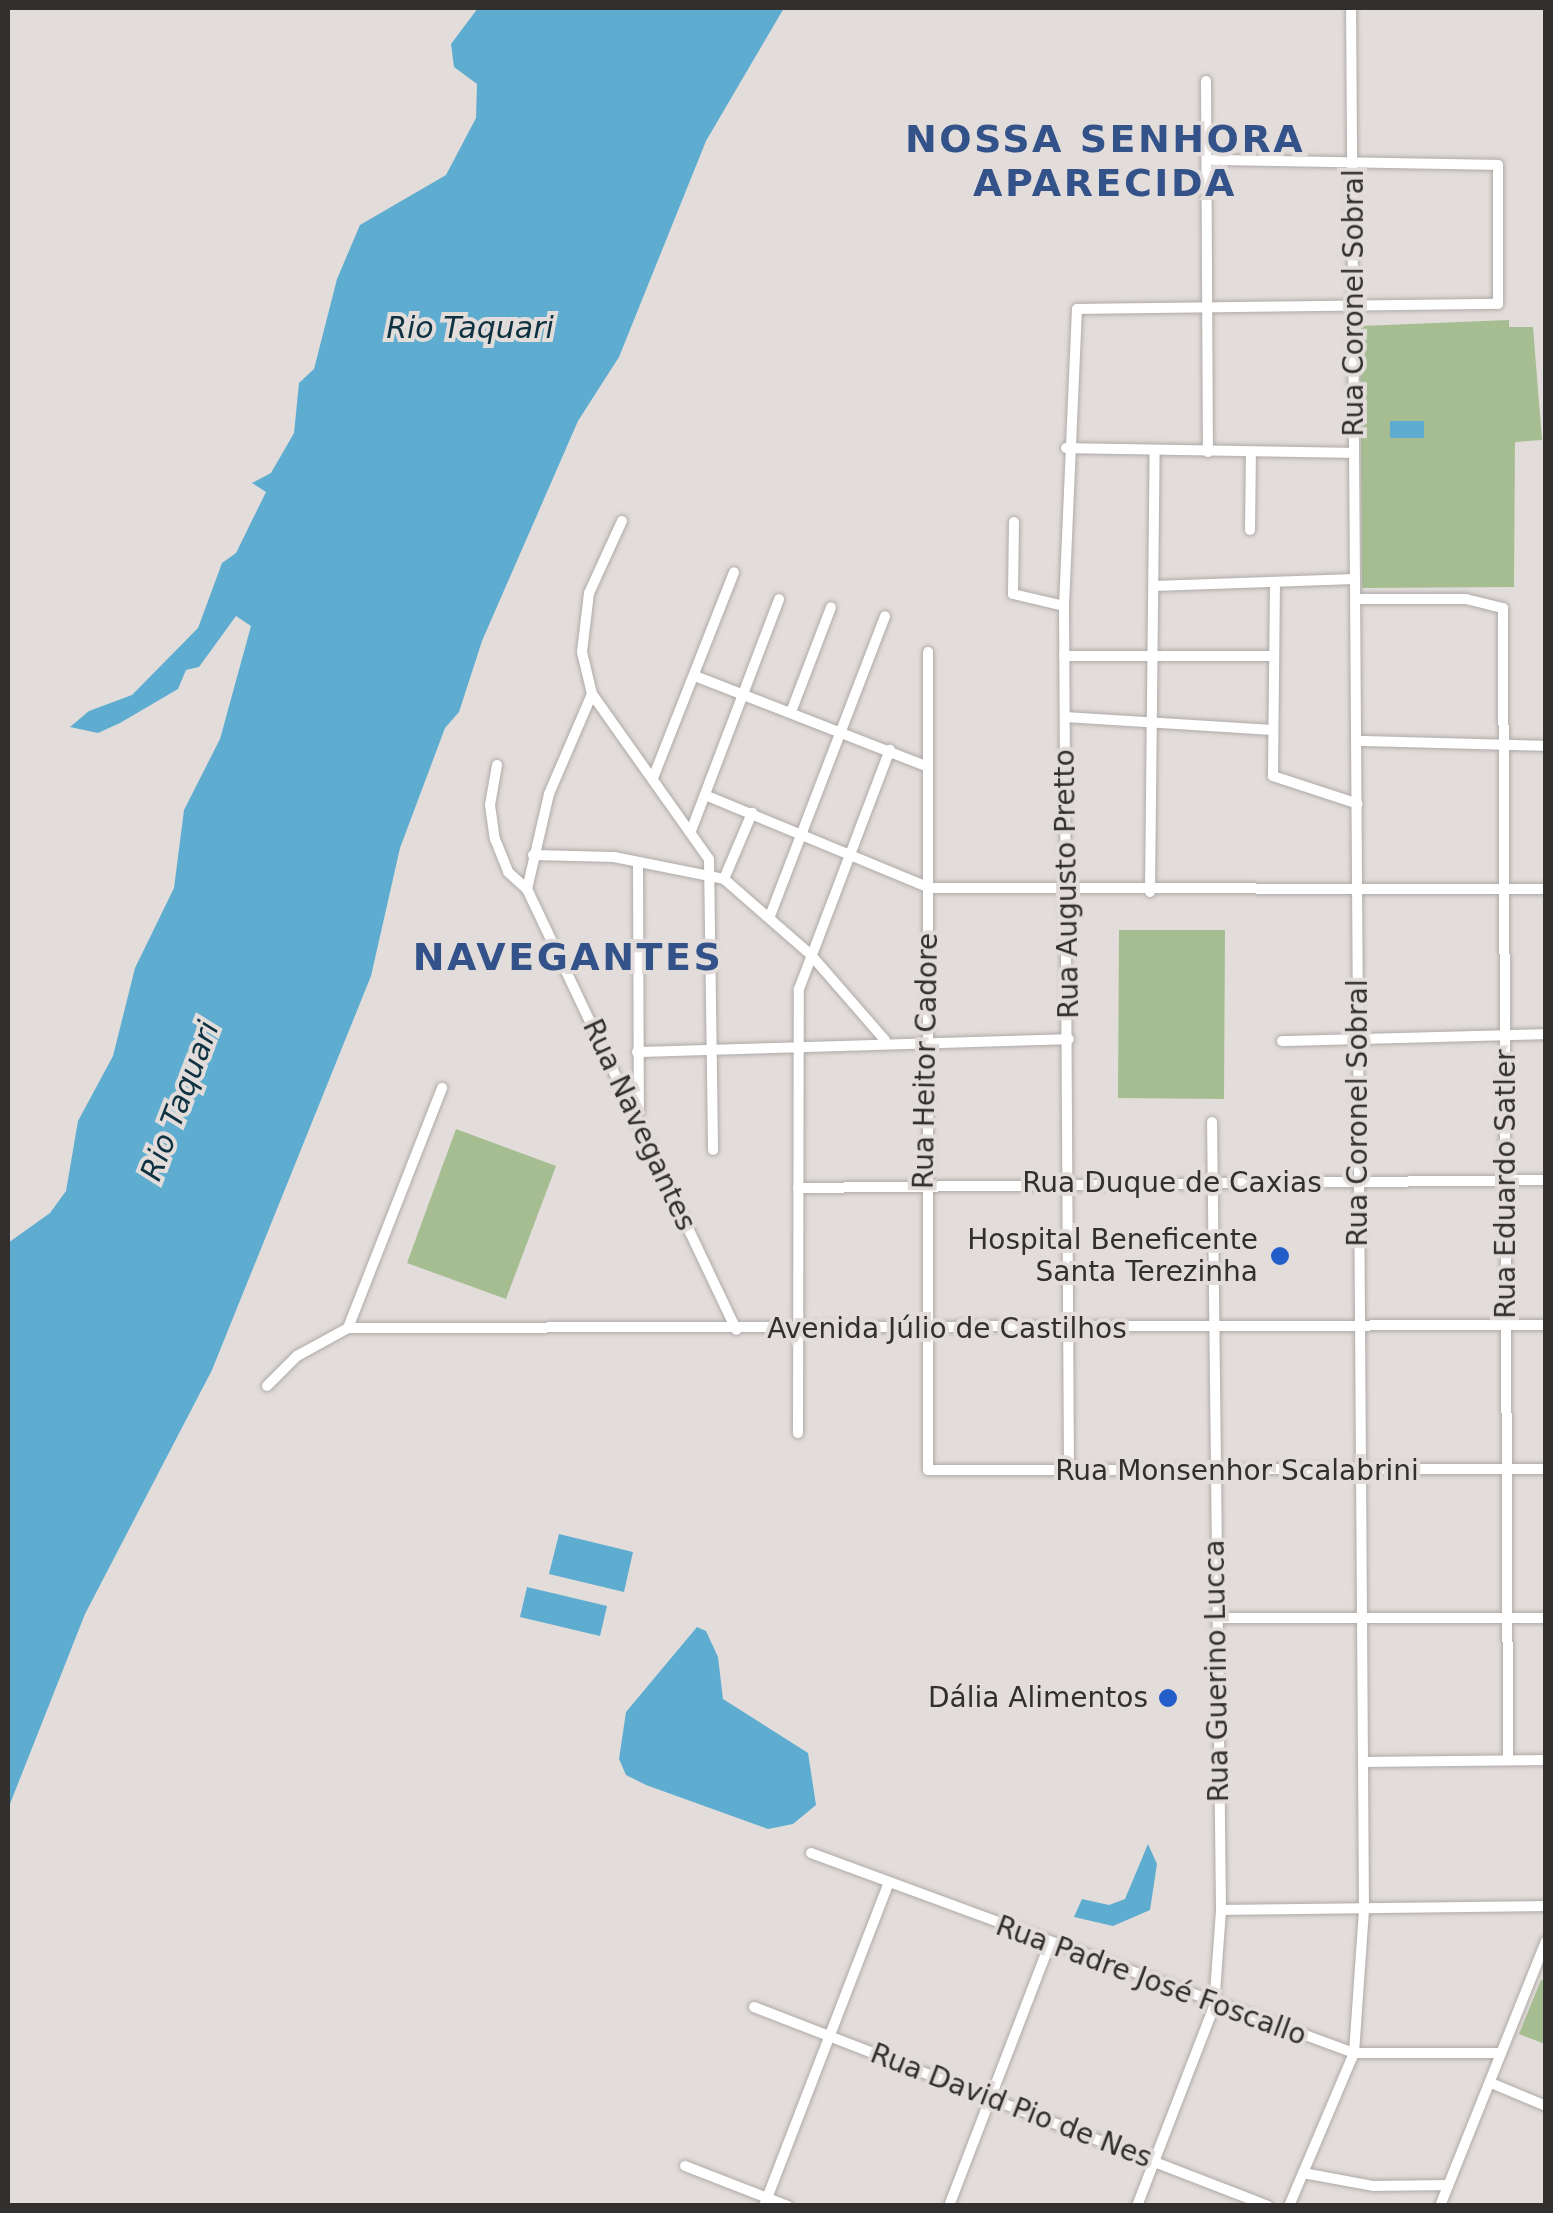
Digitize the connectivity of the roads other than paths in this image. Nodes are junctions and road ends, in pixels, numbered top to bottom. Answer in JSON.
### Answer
{"nodes":[{"id":1,"x":1351,"y":8,"type":"edge"},
{"id":2,"x":1206,"y":81,"type":"dead end"},
{"id":3,"x":1209,"y":160,"type":"junction"},
{"id":4,"x":1354,"y":160,"type":"junction"},
{"id":5,"x":1212,"y":305,"type":"junction"},
{"id":6,"x":1353,"y":307,"type":"junction"},
{"id":7,"x":1066,"y":448,"type":"junction"},
{"id":8,"x":1155,"y":450,"type":"junction"},
{"id":9,"x":1208,"y":452,"type":"junction"},
{"id":10,"x":1251,"y":452,"type":"junction"},
{"id":11,"x":1354,"y":453,"type":"junction"},
{"id":12,"x":622,"y":521,"type":"dead end"},
{"id":13,"x":1014,"y":522,"type":"dead end"},
{"id":14,"x":1250,"y":530,"type":"dead end"},
{"id":15,"x":734,"y":572,"type":"dead end"},
{"id":16,"x":1355,"y":579,"type":"junction"},
{"id":17,"x":1276,"y":582,"type":"junction"},
{"id":18,"x":1154,"y":586,"type":"junction"},
{"id":19,"x":779,"y":598,"type":"dead end"},
{"id":20,"x":1356,"y":598,"type":"junction"},
{"id":21,"x":1064,"y":606,"type":"junction"},
{"id":22,"x":831,"y":607,"type":"dead end"},
{"id":23,"x":885,"y":616,"type":"dead end"},
{"id":24,"x":928,"y":652,"type":"dead end"},
{"id":25,"x":1157,"y":655,"type":"junction"},
{"id":26,"x":1064,"y":656,"type":"junction"},
{"id":27,"x":1273,"y":656,"type":"junction"},
{"id":28,"x":695,"y":676,"type":"junction"},
{"id":29,"x":592,"y":694,"type":"junction"},
{"id":30,"x":743,"y":696,"type":"junction"},
{"id":31,"x":791,"y":712,"type":"junction"},
{"id":32,"x":1066,"y":717,"type":"junction"},
{"id":33,"x":1154,"y":727,"type":"junction"},
{"id":34,"x":1272,"y":730,"type":"junction"},
{"id":35,"x":842,"y":732,"type":"junction"},
{"id":36,"x":1360,"y":742,"type":"junction"},
{"id":37,"x":1502,"y":746,"type":"junction"},
{"id":38,"x":1546,"y":746,"type":"edge"},
{"id":39,"x":890,"y":750,"type":"junction"},
{"id":40,"x":497,"y":765,"type":"dead end"},
{"id":41,"x":926,"y":766,"type":"junction"},
{"id":42,"x":653,"y":778,"type":"junction"},
{"id":43,"x":705,"y":796,"type":"junction"},
{"id":44,"x":1358,"y":804,"type":"junction"},
{"id":45,"x":752,"y":813,"type":"junction"},
{"id":46,"x":692,"y":831,"type":"junction"},
{"id":47,"x":800,"y":832,"type":"junction"},
{"id":48,"x":848,"y":853,"type":"junction"},
{"id":49,"x":533,"y":855,"type":"junction"},
{"id":50,"x":638,"y":862,"type":"junction"},
{"id":51,"x":718,"y":878,"type":"junction"},
{"id":52,"x":930,"y":888,"type":"junction"},
{"id":53,"x":1504,"y":888,"type":"junction"},
{"id":54,"x":1546,"y":888,"type":"edge"},
{"id":55,"x":527,"y":889,"type":"junction"},
{"id":56,"x":1358,"y":891,"type":"junction"},
{"id":57,"x":1066,"y":892,"type":"junction"},
{"id":58,"x":1150,"y":892,"type":"junction"},
{"id":59,"x":770,"y":916,"type":"junction"},
{"id":60,"x":812,"y":955,"type":"junction"},
{"id":61,"x":1505,"y":1034,"type":"junction"},
{"id":62,"x":1546,"y":1034,"type":"edge"},
{"id":63,"x":1069,"y":1038,"type":"junction"},
{"id":64,"x":925,"y":1039,"type":"junction"},
{"id":65,"x":885,"y":1040,"type":"junction"},
{"id":66,"x":1358,"y":1040,"type":"junction"},
{"id":67,"x":1282,"y":1041,"type":"dead end"},
{"id":68,"x":799,"y":1045,"type":"junction"},
{"id":69,"x":714,"y":1048,"type":"junction"},
{"id":70,"x":638,"y":1052,"type":"junction"},
{"id":71,"x":442,"y":1088,"type":"dead end"},
{"id":72,"x":639,"y":1118,"type":"junction"},
{"id":73,"x":1212,"y":1122,"type":"dead end"},
{"id":74,"x":713,"y":1150,"type":"dead end"},
{"id":75,"x":1504,"y":1180,"type":"junction"},
{"id":76,"x":1546,"y":1180,"type":"edge"},
{"id":77,"x":1358,"y":1182,"type":"junction"},
{"id":78,"x":1213,"y":1183,"type":"junction"},
{"id":79,"x":1069,"y":1184,"type":"junction"},
{"id":80,"x":923,"y":1186,"type":"junction"},
{"id":81,"x":798,"y":1188,"type":"junction"},
{"id":82,"x":1507,"y":1325,"type":"junction"},
{"id":83,"x":1546,"y":1325,"type":"edge"},
{"id":84,"x":1358,"y":1326,"type":"junction"},
{"id":85,"x":348,"y":1328,"type":"junction"},
{"id":86,"x":925,"y":1328,"type":"junction"},
{"id":87,"x":1216,"y":1328,"type":"junction"},
{"id":88,"x":1066,"y":1329,"type":"junction"},
{"id":89,"x":736,"y":1330,"type":"junction"},
{"id":90,"x":796,"y":1330,"type":"junction"},
{"id":91,"x":266,"y":1386,"type":"dead end"},
{"id":92,"x":798,"y":1433,"type":"dead end"},
{"id":93,"x":928,"y":1470,"type":"joint"},
{"id":94,"x":1506,"y":1470,"type":"junction"},
{"id":95,"x":1546,"y":1470,"type":"edge"},
{"id":96,"x":1360,"y":1471,"type":"junction"},
{"id":97,"x":1069,"y":1472,"type":"junction"},
{"id":98,"x":1214,"y":1472,"type":"junction"},
{"id":99,"x":1364,"y":1616,"type":"junction"},
{"id":100,"x":1216,"y":1618,"type":"junction"},
{"id":101,"x":1508,"y":1618,"type":"junction"},
{"id":102,"x":1546,"y":1618,"type":"edge"},
{"id":103,"x":1508,"y":1760,"type":"junction"},
{"id":104,"x":1546,"y":1760,"type":"edge"},
{"id":105,"x":1364,"y":1762,"type":"junction"},
{"id":106,"x":811,"y":1853,"type":"dead end"},
{"id":107,"x":888,"y":1884,"type":"junction"},
{"id":108,"x":1546,"y":1906,"type":"edge"},
{"id":109,"x":1221,"y":1910,"type":"junction"},
{"id":110,"x":1364,"y":1910,"type":"junction"},
{"id":111,"x":1546,"y":1941,"type":"edge"},
{"id":112,"x":1049,"y":1945,"type":"junction"},
{"id":113,"x":754,"y":2006,"type":"dead end"},
{"id":114,"x":1214,"y":2006,"type":"junction"},
{"id":115,"x":830,"y":2036,"type":"junction"},
{"id":116,"x":1354,"y":2053,"type":"junction"},
{"id":117,"x":1501,"y":2053,"type":"junction"},
{"id":118,"x":1490,"y":2084,"type":"junction"},
{"id":119,"x":990,"y":2100,"type":"junction"},
{"id":120,"x":1546,"y":2106,"type":"edge"},
{"id":121,"x":1154,"y":2160,"type":"junction"},
{"id":122,"x":685,"y":2166,"type":"dead end"},
{"id":123,"x":1303,"y":2173,"type":"junction"},
{"id":124,"x":1448,"y":2185,"type":"junction"},
{"id":125,"x":765,"y":2201,"type":"edge"},
{"id":126,"x":788,"y":2206,"type":"edge"},
{"id":127,"x":948,"y":2206,"type":"edge"},
{"id":128,"x":1137,"y":2206,"type":"edge"},
{"id":129,"x":1268,"y":2206,"type":"edge"},
{"id":130,"x":1289,"y":2206,"type":"edge"},
{"id":131,"x":1440,"y":2206,"type":"edge"}],
"edges":[{"from":1,"to":4,"type":"street","name":"Rua Coronel Sobral"},
{"from":2,"to":3,"type":"street"},
{"from":3,"to":4,"type":"street"},
{"from":3,"to":5,"type":"street"},
{"from":4,"to":6,"type":"street","name":"Rua Coronel Sobral"},
{"from":4,"to":6,"type":"street"},
{"from":5,"to":6,"type":"street"},
{"from":5,"to":7,"type":"street","name":"Rua Augusto Pretto"},
{"from":5,"to":9,"type":"street"},
{"from":6,"to":11,"type":"street","name":"Rua Coronel Sobral"},
{"from":7,"to":8,"type":"street"},
{"from":7,"to":21,"type":"street","name":"Rua Augusto Pretto"},
{"from":8,"to":9,"type":"street"},
{"from":8,"to":18,"type":"street"},
{"from":9,"to":10,"type":"street"},
{"from":10,"to":11,"type":"street"},
{"from":10,"to":14,"type":"street"},
{"from":11,"to":16,"type":"street","name":"Rua Coronel Sobral"},
{"from":12,"to":29,"type":"street"},
{"from":13,"to":21,"type":"street"},
{"from":15,"to":28,"type":"street"},
{"from":16,"to":17,"type":"street"},
{"from":16,"to":20,"type":"street","name":"Rua Coronel Sobral"},
{"from":17,"to":18,"type":"street"},
{"from":17,"to":27,"type":"street"},
{"from":18,"to":25,"type":"street"},
{"from":19,"to":30,"type":"street"},
{"from":20,"to":36,"type":"street","name":"Rua Coronel Sobral"},
{"from":20,"to":37,"type":"street","name":"Rua Eduardo Satler"},
{"from":21,"to":26,"type":"street","name":"Rua Augusto Pretto"},
{"from":22,"to":31,"type":"street"},
{"from":23,"to":35,"type":"street"},
{"from":24,"to":41,"type":"street","name":"Rua Heitor Cadore"},
{"from":25,"to":26,"type":"street"},
{"from":25,"to":27,"type":"street"},
{"from":25,"to":33,"type":"street"},
{"from":26,"to":32,"type":"street","name":"Rua Augusto Pretto"},
{"from":27,"to":34,"type":"street"},
{"from":28,"to":30,"type":"street"},
{"from":28,"to":42,"type":"street"},
{"from":29,"to":42,"type":"street"},
{"from":29,"to":49,"type":"street"},
{"from":30,"to":31,"type":"street"},
{"from":30,"to":43,"type":"street"},
{"from":31,"to":35,"type":"street"},
{"from":32,"to":33,"type":"street"},
{"from":32,"to":57,"type":"street","name":"Rua Augusto Pretto"},
{"from":33,"to":34,"type":"street"},
{"from":33,"to":58,"type":"street"},
{"from":34,"to":44,"type":"street"},
{"from":35,"to":39,"type":"street"},
{"from":35,"to":47,"type":"street"},
{"from":36,"to":37,"type":"street"},
{"from":36,"to":44,"type":"street","name":"Rua Coronel Sobral"},
{"from":37,"to":38,"type":"street"},
{"from":37,"to":53,"type":"street","name":"Rua Eduardo Satler"},
{"from":39,"to":41,"type":"street"},
{"from":39,"to":48,"type":"street"},
{"from":40,"to":55,"type":"street","name":"Rua Navegantes"},
{"from":41,"to":52,"type":"street","name":"Rua Heitor Cadore"},
{"from":42,"to":46,"type":"street"},
{"from":43,"to":45,"type":"street"},
{"from":43,"to":46,"type":"street"},
{"from":44,"to":56,"type":"street","name":"Rua Coronel Sobral"},
{"from":45,"to":47,"type":"street"},
{"from":45,"to":51,"type":"street"},
{"from":46,"to":51,"type":"street"},
{"from":47,"to":48,"type":"street"},
{"from":47,"to":59,"type":"street"},
{"from":48,"to":52,"type":"street"},
{"from":48,"to":60,"type":"street"},
{"from":49,"to":50,"type":"street"},
{"from":49,"to":55,"type":"street"},
{"from":50,"to":51,"type":"street"},
{"from":50,"to":70,"type":"street"},
{"from":51,"to":59,"type":"street"},
{"from":51,"to":69,"type":"street"},
{"from":52,"to":57,"type":"street"},
{"from":52,"to":64,"type":"street","name":"Rua Heitor Cadore"},
{"from":53,"to":54,"type":"street"},
{"from":53,"to":56,"type":"street"},
{"from":53,"to":61,"type":"street","name":"Rua Eduardo Satler"},
{"from":55,"to":72,"type":"street","name":"Rua Navegantes"},
{"from":56,"to":58,"type":"street"},
{"from":56,"to":66,"type":"street","name":"Rua Coronel Sobral"},
{"from":57,"to":58,"type":"street"},
{"from":57,"to":63,"type":"street","name":"Rua Augusto Pretto"},
{"from":59,"to":60,"type":"street"},
{"from":60,"to":65,"type":"street"},
{"from":60,"to":68,"type":"street"},
{"from":61,"to":62,"type":"street"},
{"from":61,"to":66,"type":"street"},
{"from":61,"to":75,"type":"street","name":"Rua Eduardo Satler"},
{"from":63,"to":64,"type":"street"},
{"from":63,"to":79,"type":"street","name":"Rua Augusto Pretto"},
{"from":64,"to":65,"type":"street"},
{"from":64,"to":80,"type":"street","name":"Rua Heitor Cadore"},
{"from":65,"to":68,"type":"street"},
{"from":66,"to":67,"type":"street"},
{"from":66,"to":77,"type":"street","name":"Rua Coronel Sobral"},
{"from":68,"to":69,"type":"street"},
{"from":68,"to":81,"type":"street"},
{"from":69,"to":70,"type":"street"},
{"from":69,"to":74,"type":"street"},
{"from":70,"to":72,"type":"street"},
{"from":71,"to":85,"type":"street"},
{"from":72,"to":89,"type":"street","name":"Rua Navegantes"},
{"from":73,"to":78,"type":"street","name":"Rua Guerino Lucca"},
{"from":75,"to":76,"type":"street","name":"Rua Duque de Caxias"},
{"from":75,"to":77,"type":"street","name":"Rua Duque de Caxias"},
{"from":75,"to":82,"type":"street","name":"Rua Eduardo Satler"},
{"from":77,"to":78,"type":"street","name":"Rua Duque de Caxias"},
{"from":77,"to":84,"type":"street","name":"Rua Coronel Sobral"},
{"from":78,"to":79,"type":"street","name":"Rua Duque de Caxias"},
{"from":78,"to":87,"type":"street","name":"Rua Guerino Lucca"},
{"from":79,"to":80,"type":"street","name":"Rua Duque de Caxias"},
{"from":79,"to":88,"type":"street","name":"Rua Augusto Pretto"},
{"from":80,"to":81,"type":"street","name":"Rua Duque de Caxias"},
{"from":80,"to":86,"type":"street","name":"Rua Heitor Cadore"},
{"from":81,"to":90,"type":"street"},
{"from":82,"to":83,"type":"street","name":"Avenida Júlio de Castilhos"},
{"from":82,"to":84,"type":"street","name":"Avenida Júlio de Castilhos"},
{"from":82,"to":94,"type":"street","name":"Rua Eduardo Satler"},
{"from":84,"to":87,"type":"street","name":"Avenida Júlio de Castilhos"},
{"from":84,"to":96,"type":"street","name":"Rua Coronel Sobral"},
{"from":85,"to":89,"type":"street","name":"Avenida Júlio de Castilhos"},
{"from":85,"to":91,"type":"street"},
{"from":86,"to":88,"type":"street","name":"Avenida Júlio de Castilhos"},
{"from":86,"to":90,"type":"street","name":"Avenida Júlio de Castilhos"},
{"from":86,"to":93,"type":"street","name":"Rua Heitor Cadore"},
{"from":87,"to":88,"type":"street","name":"Avenida Júlio de Castilhos"},
{"from":87,"to":98,"type":"street","name":"Rua Guerino Lucca"},
{"from":88,"to":97,"type":"street","name":"Rua Augusto Pretto"},
{"from":89,"to":90,"type":"street","name":"Avenida Júlio de Castilhos"},
{"from":90,"to":92,"type":"street"},
{"from":93,"to":97,"type":"street","name":"Rua Monsenhor Scalabrini"},
{"from":94,"to":95,"type":"street","name":"Rua Monsenhor Scalabrini"},
{"from":94,"to":96,"type":"street","name":"Rua Monsenhor Scalabrini"},
{"from":94,"to":101,"type":"street","name":"Rua Eduardo Satler"},
{"from":96,"to":98,"type":"street","name":"Rua Monsenhor Scalabrini"},
{"from":96,"to":99,"type":"street","name":"Rua Coronel Sobral"},
{"from":97,"to":98,"type":"street","name":"Rua Monsenhor Scalabrini"},
{"from":98,"to":100,"type":"street","name":"Rua Guerino Lucca"},
{"from":99,"to":100,"type":"street"},
{"from":99,"to":101,"type":"street"},
{"from":99,"to":105,"type":"street","name":"Rua Coronel Sobral"},
{"from":100,"to":109,"type":"street","name":"Rua Guerino Lucca"},
{"from":101,"to":102,"type":"street"},
{"from":101,"to":103,"type":"street","name":"Rua Eduardo Satler"},
{"from":103,"to":104,"type":"street"},
{"from":103,"to":105,"type":"street"},
{"from":105,"to":110,"type":"street","name":"Rua Coronel Sobral"},
{"from":106,"to":107,"type":"street","name":"Rua Padre José Foscallo"},
{"from":107,"to":112,"type":"street","name":"Rua Padre José Foscallo"},
{"from":107,"to":115,"type":"street"},
{"from":108,"to":110,"type":"street"},
{"from":109,"to":110,"type":"street"},
{"from":109,"to":114,"type":"street","name":"Rua Guerino Lucca"},
{"from":110,"to":116,"type":"street","name":"Rua Coronel Sobral"},
{"from":111,"to":117,"type":"street"},
{"from":112,"to":114,"type":"street","name":"Rua Padre José Foscallo"},
{"from":112,"to":119,"type":"street"},
{"from":113,"to":115,"type":"street","name":"Rua David Pio de Nes"},
{"from":114,"to":116,"type":"street","name":"Rua Padre José Foscallo"},
{"from":114,"to":121,"type":"street","name":"Rua Guerino Lucca"},
{"from":115,"to":119,"type":"street","name":"Rua David Pio de Nes"},
{"from":115,"to":125,"type":"street"},
{"from":116,"to":117,"type":"street","name":"Rua Padre José Foscallo"},
{"from":116,"to":123,"type":"street","name":"Rua Coronel Sobral"},
{"from":117,"to":118,"type":"street"},
{"from":118,"to":120,"type":"street"},
{"from":118,"to":124,"type":"street"},
{"from":119,"to":121,"type":"street","name":"Rua David Pio de Nes"},
{"from":119,"to":127,"type":"street"},
{"from":121,"to":128,"type":"street","name":"Rua Guerino Lucca"},
{"from":121,"to":129,"type":"street","name":"Rua David Pio de Nes"},
{"from":122,"to":125,"type":"street"},
{"from":123,"to":124,"type":"street"},
{"from":123,"to":130,"type":"street","name":"Rua Coronel Sobral"},
{"from":124,"to":131,"type":"street"},
{"from":125,"to":126,"type":"street"}]}
